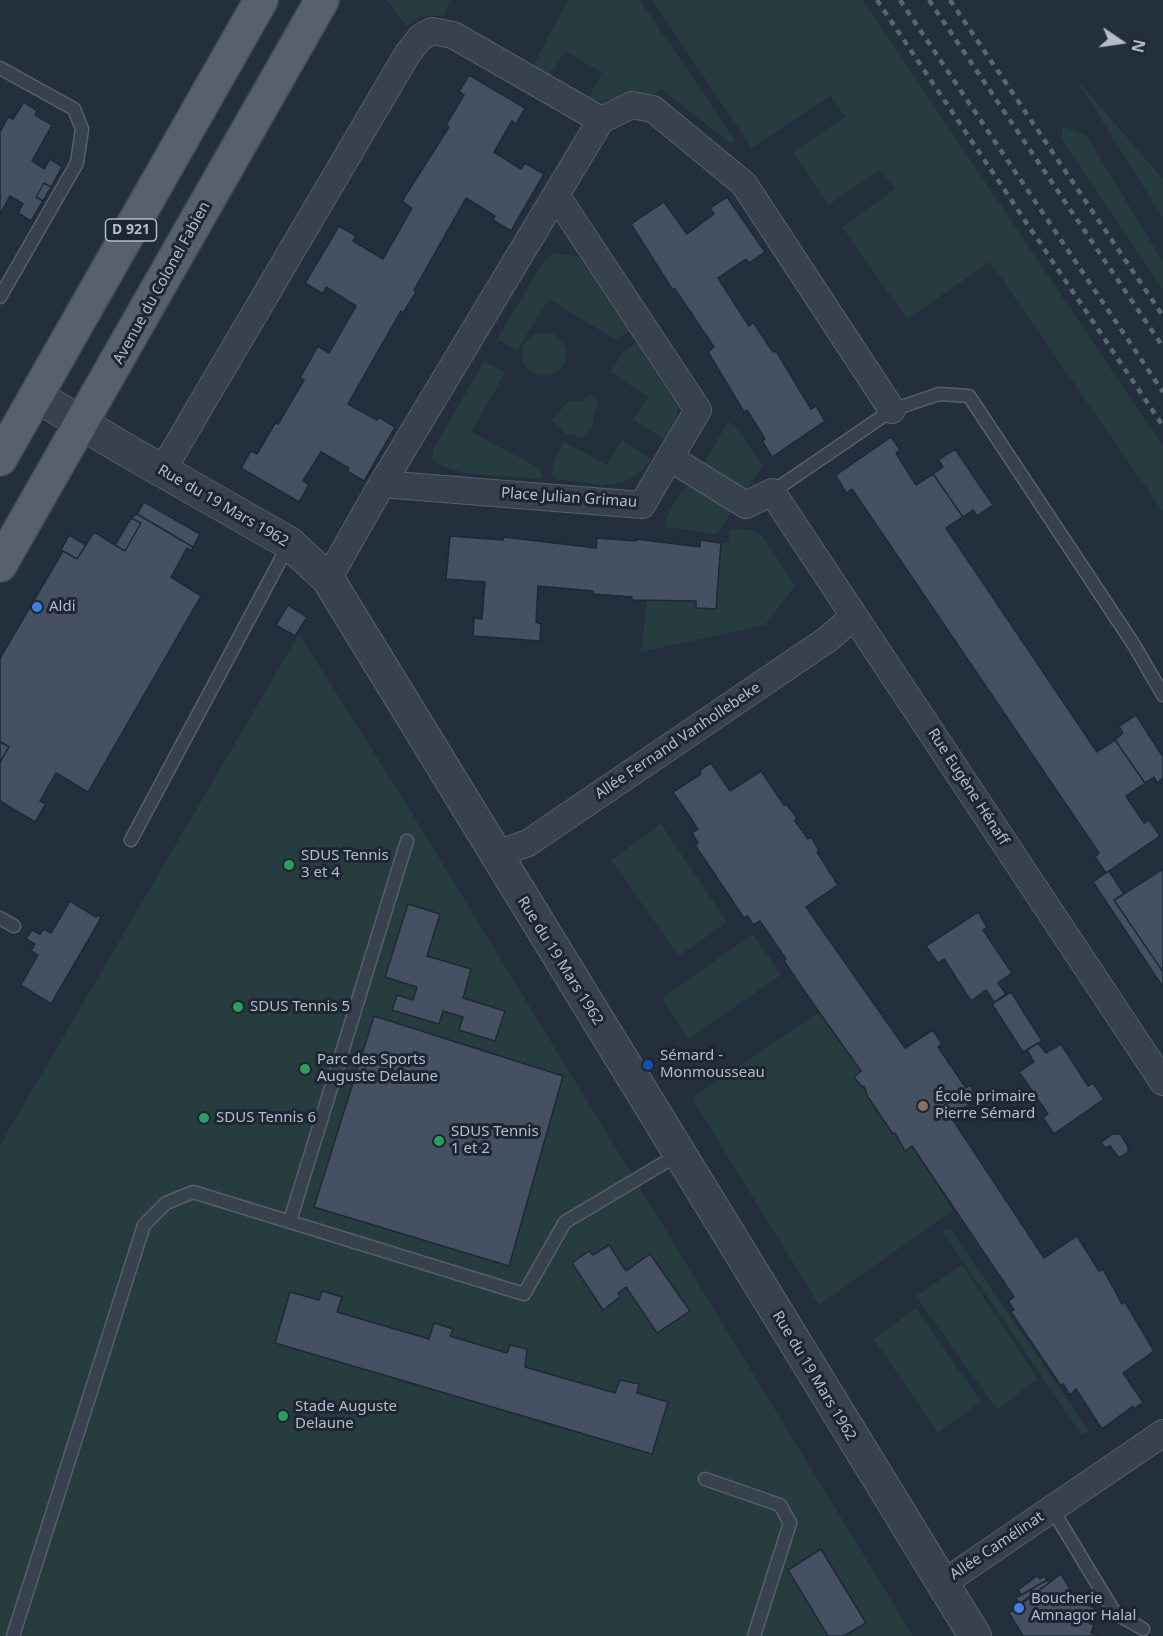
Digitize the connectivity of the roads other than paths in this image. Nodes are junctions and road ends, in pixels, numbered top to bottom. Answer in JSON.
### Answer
{"nodes":[{"id":1,"x":261,"y":0,"type":"edge"},
{"id":2,"x":322,"y":0,"type":"edge"},
{"id":3,"x":0,"y":68,"type":"edge"},
{"id":4,"x":601,"y":120,"type":"junction"},
{"id":5,"x":556,"y":195,"type":"junction"},
{"id":6,"x":0,"y":297,"type":"edge"},
{"id":7,"x":37,"y":396,"type":"junction"},
{"id":8,"x":892,"y":410,"type":"junction"},
{"id":9,"x":82,"y":423,"type":"junction"},
{"id":10,"x":670,"y":458,"type":"junction"},
{"id":11,"x":0,"y":459,"type":"edge"},
{"id":12,"x":162,"y":471,"type":"junction"},
{"id":13,"x":382,"y":484,"type":"junction"},
{"id":14,"x":772,"y":492,"type":"junction"},
{"id":15,"x":289,"y":543,"type":"junction"},
{"id":16,"x":0,"y":565,"type":"edge"},
{"id":17,"x":327,"y":579,"type":"junction"},
{"id":18,"x":855,"y":616,"type":"junction"},
{"id":19,"x":1163,"y":695,"type":"edge"},
{"id":20,"x":131,"y":840,"type":"dead end"},
{"id":21,"x":407,"y":841,"type":"dead end"},
{"id":22,"x":495,"y":855,"type":"junction"},
{"id":23,"x":0,"y":918,"type":"edge"},
{"id":24,"x":14,"y":926,"type":"dead end"},
{"id":25,"x":1163,"y":1082,"type":"edge"},
{"id":26,"x":679,"y":1154,"type":"junction"},
{"id":27,"x":290,"y":1221,"type":"junction"},
{"id":28,"x":1163,"y":1433,"type":"edge"},
{"id":29,"x":705,"y":1479,"type":"dead end"},
{"id":30,"x":1052,"y":1509,"type":"junction"},
{"id":31,"x":942,"y":1584,"type":"junction"},
{"id":32,"x":1143,"y":1629,"type":"dead end"},
{"id":33,"x":14,"y":1636,"type":"edge"},
{"id":34,"x":754,"y":1636,"type":"edge"},
{"id":35,"x":975,"y":1636,"type":"edge"}],
"edges":[{"from":1,"to":7,"type":"main road","number":"D 921"},
{"from":2,"to":9,"type":"main road","name":"Avenue du Colonel Fabien"},
{"from":3,"to":6,"type":"lane"},
{"from":4,"to":5,"type":"street"},
{"from":4,"to":8,"type":"street"},
{"from":4,"to":12,"type":"street"},
{"from":5,"to":10,"type":"street","name":"Place Julian Grimau"},
{"from":5,"to":13,"type":"street"},
{"from":7,"to":9,"type":"street","name":"Rue du 19 Mars 1962"},
{"from":7,"to":11,"type":"main road","number":"D 921"},
{"from":8,"to":14,"type":"lane"},
{"from":8,"to":19,"type":"lane"},
{"from":9,"to":12,"type":"street","name":"Rue du 19 Mars 1962"},
{"from":9,"to":16,"type":"main road","name":"Avenue du Colonel Fabien"},
{"from":10,"to":13,"type":"street","name":"Place Julian Grimau"},
{"from":10,"to":14,"type":"street"},
{"from":12,"to":15,"type":"street","name":"Rue du 19 Mars 1962"},
{"from":13,"to":17,"type":"street"},
{"from":14,"to":18,"type":"street","name":"Rue Eugène Hénaff"},
{"from":15,"to":17,"type":"street","name":"Rue du 19 Mars 1962"},
{"from":15,"to":20,"type":"lane"},
{"from":17,"to":22,"type":"street","name":"Rue du 19 Mars 1962"},
{"from":18,"to":22,"type":"street","name":"Allée Fernand Vanhollebeke"},
{"from":18,"to":25,"type":"street","name":"Rue Eugène Hénaff"},
{"from":21,"to":27,"type":"lane"},
{"from":22,"to":26,"type":"street","name":"Rue du 19 Mars 1962"},
{"from":23,"to":24,"type":"lane"},
{"from":26,"to":27,"type":"lane"},
{"from":26,"to":31,"type":"street","name":"Rue du 19 Mars 1962"},
{"from":27,"to":33,"type":"lane"},
{"from":28,"to":30,"type":"street","name":"Allée Camélinat"},
{"from":29,"to":34,"type":"lane"},
{"from":30,"to":31,"type":"street","name":"Allée Camélinat"},
{"from":30,"to":32,"type":"lane","name":"Allée Camélinat"},
{"from":31,"to":35,"type":"street","name":"Rue du 19 Mars 1962"}]}
